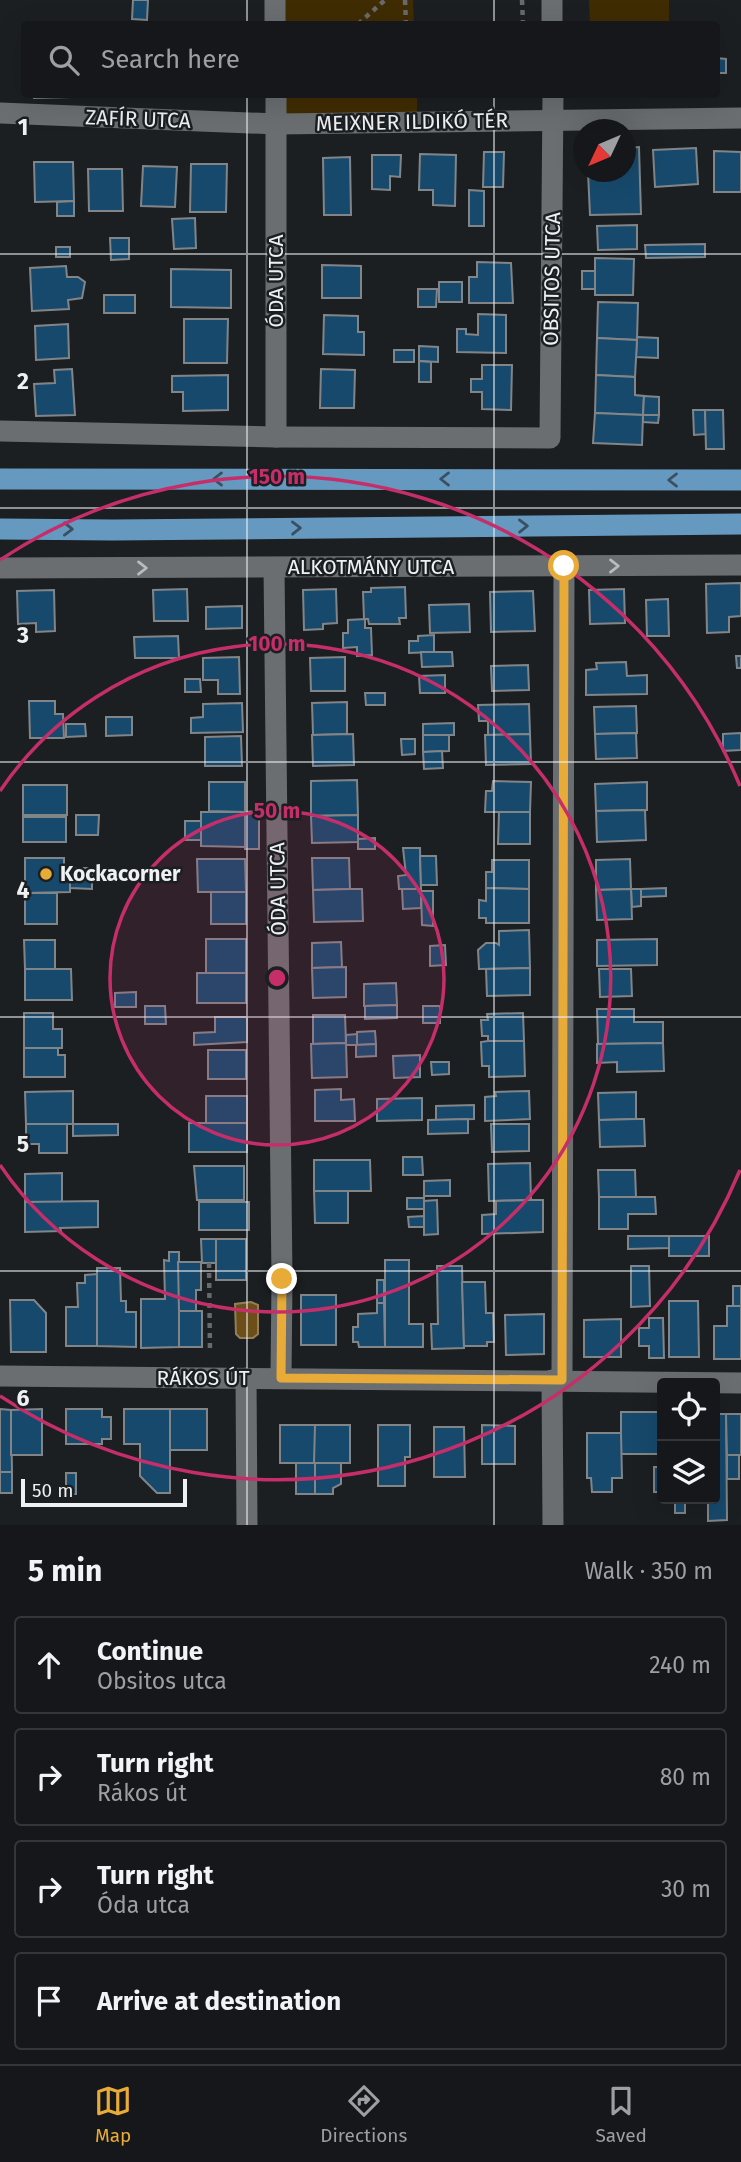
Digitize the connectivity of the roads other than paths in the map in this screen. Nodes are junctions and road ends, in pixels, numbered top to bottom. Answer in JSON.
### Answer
{"nodes":[{"id":1,"x":275,"y":0,"type":"edge"},
{"id":2,"x":552,"y":0,"type":"edge"},
{"id":3,"x":275,"y":21,"type":"edge"},
{"id":4,"x":552,"y":21,"type":"edge"},
{"id":5,"x":276,"y":98,"type":"edge"},
{"id":6,"x":553,"y":98,"type":"edge"},
{"id":7,"x":0,"y":113,"type":"edge"},
{"id":8,"x":741,"y":118,"type":"edge"},
{"id":9,"x":554,"y":119,"type":"junction"},
{"id":10,"x":276,"y":124,"type":"junction"},
{"id":11,"x":0,"y":431,"type":"edge"},
{"id":12,"x":276,"y":437,"type":"junction"},
{"id":13,"x":0,"y":479,"type":"edge"},
{"id":14,"x":741,"y":480,"type":"edge"},
{"id":15,"x":741,"y":524,"type":"edge"},
{"id":16,"x":0,"y":529,"type":"edge"},
{"id":17,"x":741,"y":565,"type":"edge"},
{"id":18,"x":564,"y":566,"type":"junction"},
{"id":19,"x":0,"y":568,"type":"edge"},
{"id":20,"x":274,"y":568,"type":"junction"},
{"id":21,"x":0,"y":1376,"type":"edge"},
{"id":22,"x":246,"y":1378,"type":"junction"},
{"id":23,"x":281,"y":1378,"type":"junction"},
{"id":24,"x":557,"y":1380,"type":"junction"},
{"id":25,"x":741,"y":1383,"type":"edge"},
{"id":26,"x":247,"y":1525,"type":"edge"},
{"id":27,"x":552,"y":1525,"type":"edge"}],
"edges":[{"from":1,"to":3,"type":"street"},
{"from":2,"to":4,"type":"street"},
{"from":5,"to":10,"type":"street"},
{"from":6,"to":9,"type":"street"},
{"from":7,"to":10,"type":"street","name":"ZAFÍR UTCA"},
{"from":8,"to":9,"type":"street","name":"MEIXNER ILDIKÓ TÉR"},
{"from":9,"to":10,"type":"street","name":"MEIXNER ILDIKÓ TÉR"},
{"from":9,"to":12,"type":"street","name":"OBSITOS UTCA"},
{"from":10,"to":12,"type":"street","name":"ÓDA UTCA"},
{"from":11,"to":12,"type":"street"},
{"from":14,"to":13,"type":"main road","one_way":true},
{"from":16,"to":15,"type":"main road","one_way":true},
{"from":18,"to":17,"type":"street","name":"ALKOTMÁNY UTCA","one_way":true},
{"from":18,"to":20,"type":"street","name":"ALKOTMÁNY UTCA"},
{"from":18,"to":24,"type":"street"},
{"from":19,"to":20,"type":"street","name":"ALKOTMÁNY UTCA","one_way":true},
{"from":20,"to":23,"type":"street","name":"ÓDA UTCA"},
{"from":21,"to":22,"type":"street","name":"RÁKOS ÚT"},
{"from":22,"to":23,"type":"street","name":"RÁKOS ÚT"},
{"from":22,"to":26,"type":"street"},
{"from":23,"to":24,"type":"street","name":"RÁKOS ÚT"},
{"from":24,"to":25,"type":"street","name":"RÁKOS ÚT"},
{"from":24,"to":27,"type":"street"}]}
